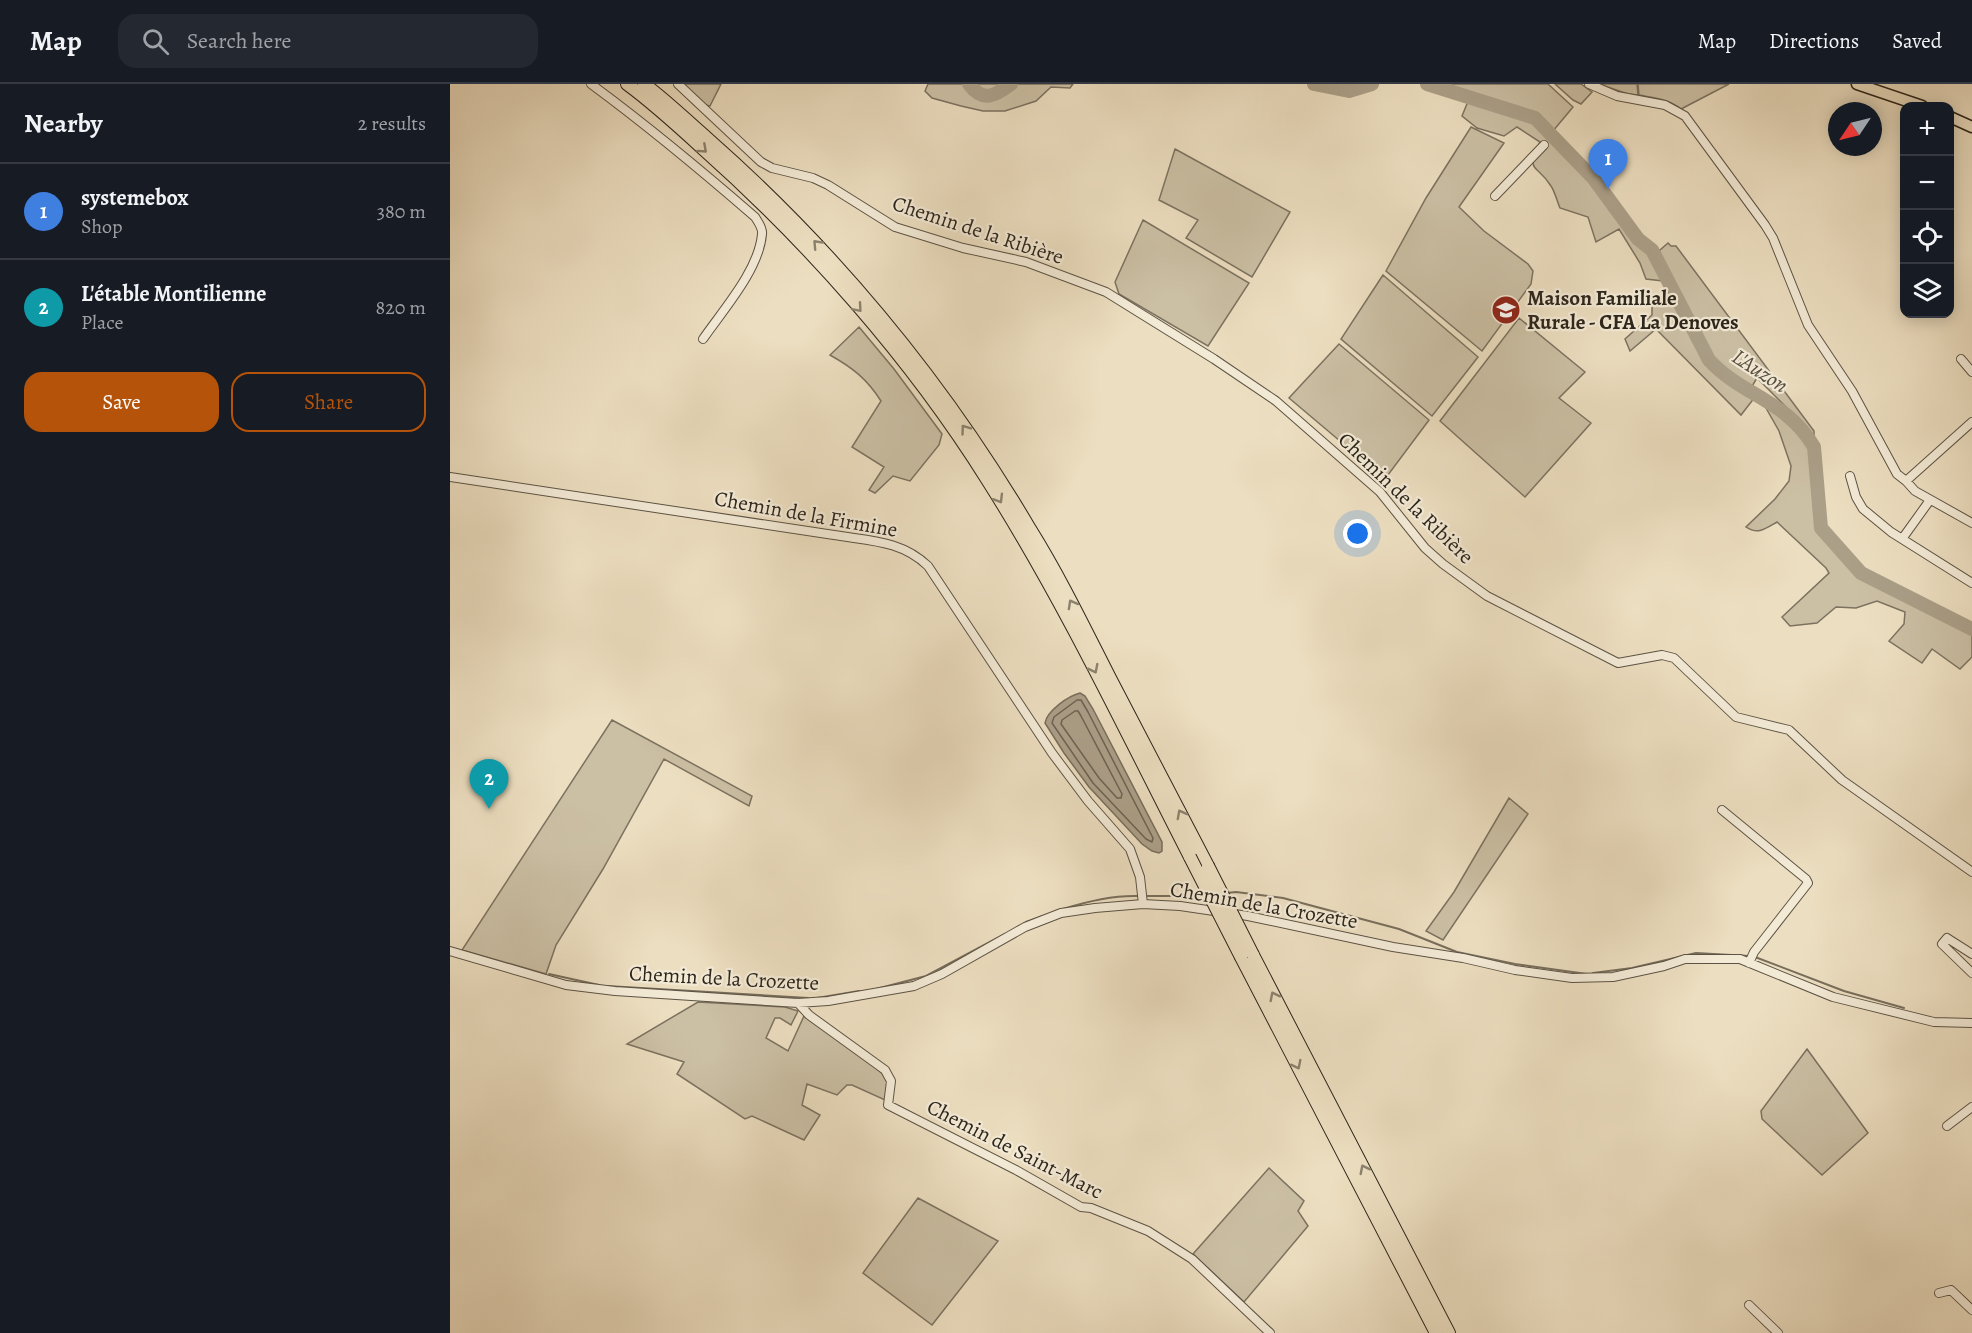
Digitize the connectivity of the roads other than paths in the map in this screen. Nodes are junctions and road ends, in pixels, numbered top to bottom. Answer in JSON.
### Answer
{"nodes":[{"id":1,"x":591,"y":84,"type":"edge"},
{"id":2,"x":627,"y":84,"type":"edge"},
{"id":3,"x":644,"y":84,"type":"edge"},
{"id":4,"x":678,"y":84,"type":"edge"},
{"id":5,"x":1589,"y":84,"type":"edge"},
{"id":6,"x":1857,"y":84,"type":"edge"},
{"id":7,"x":1910,"y":102,"type":"edge"},
{"id":8,"x":1954,"y":119,"type":"edge"},
{"id":9,"x":1972,"y":127,"type":"edge"},
{"id":10,"x":1544,"y":145,"type":"dead end"},
{"id":11,"x":1495,"y":196,"type":"dead end"},
{"id":12,"x":704,"y":339,"type":"dead end"},
{"id":13,"x":1961,"y":359,"type":"dead end"},
{"id":14,"x":1972,"y":372,"type":"edge"},
{"id":15,"x":1972,"y":422,"type":"edge"},
{"id":16,"x":1850,"y":476,"type":"dead end"},
{"id":17,"x":450,"y":477,"type":"edge"},
{"id":18,"x":1906,"y":481,"type":"junction"},
{"id":19,"x":1930,"y":500,"type":"junction"},
{"id":20,"x":1972,"y":523,"type":"edge"},
{"id":21,"x":1902,"y":539,"type":"junction"},
{"id":22,"x":1972,"y":583,"type":"edge"},
{"id":23,"x":1722,"y":810,"type":"dead end"},
{"id":24,"x":1972,"y":872,"type":"edge"},
{"id":25,"x":1143,"y":904,"type":"junction"},
{"id":26,"x":450,"y":951,"type":"edge"},
{"id":27,"x":1972,"y":954,"type":"edge"},
{"id":28,"x":1247,"y":956,"type":"junction"},
{"id":29,"x":1749,"y":963,"type":"junction"},
{"id":30,"x":1972,"y":973,"type":"edge"},
{"id":31,"x":798,"y":1003,"type":"junction"},
{"id":32,"x":1972,"y":1023,"type":"edge"},
{"id":33,"x":1972,"y":1107,"type":"edge"},
{"id":34,"x":1947,"y":1126,"type":"dead end"},
{"id":35,"x":1398,"y":1248,"type":"junction"},
{"id":36,"x":1939,"y":1293,"type":"dead end"},
{"id":37,"x":1749,"y":1305,"type":"dead end"},
{"id":38,"x":1972,"y":1310,"type":"edge"},
{"id":39,"x":1270,"y":1333,"type":"edge"},
{"id":40,"x":1426,"y":1333,"type":"edge"},
{"id":41,"x":1436,"y":1333,"type":"edge"},
{"id":42,"x":1449,"y":1333,"type":"edge"},
{"id":43,"x":1455,"y":1333,"type":"edge"},
{"id":44,"x":1778,"y":1333,"type":"edge"}],
"edges":[{"from":1,"to":12,"type":"street"},
{"from":2,"to":28,"type":"highway","one_way":true,"bridge":true},
{"from":28,"to":3,"type":"highway","one_way":true,"bridge":true},
{"from":4,"to":24,"type":"street","name":"Chemin de la Ribière"},
{"from":5,"to":18,"type":"street"},
{"from":6,"to":7,"type":"main road"},
{"from":8,"to":9,"type":"main road"},
{"from":10,"to":11,"type":"street"},
{"from":13,"to":14,"type":"street"},
{"from":15,"to":18,"type":"street"},
{"from":16,"to":21,"type":"street"},
{"from":17,"to":25,"type":"street","name":"Chemin de la Firmine"},
{"from":18,"to":19,"type":"street"},
{"from":19,"to":20,"type":"street"},
{"from":19,"to":21,"type":"street"},
{"from":21,"to":22,"type":"street"},
{"from":23,"to":29,"type":"street"},
{"from":25,"to":29,"type":"street","name":"Chemin de la Crozette"},
{"from":25,"to":31,"type":"street","name":"Chemin de la Crozette"},
{"from":26,"to":31,"type":"street","name":"Chemin de la Crozette"},
{"from":27,"to":30,"type":"street"},
{"from":28,"to":35,"type":"highway"},
{"from":29,"to":32,"type":"street","name":"Chemin de la Crozette"},
{"from":31,"to":39,"type":"street","name":"Chemin de Saint-Marc"},
{"from":33,"to":34,"type":"street"},
{"from":35,"to":40,"type":"highway"},
{"from":35,"to":41,"type":"highway"},
{"from":35,"to":42,"type":"highway"},
{"from":35,"to":43,"type":"highway"},
{"from":36,"to":38,"type":"street"},
{"from":37,"to":44,"type":"street"}]}
